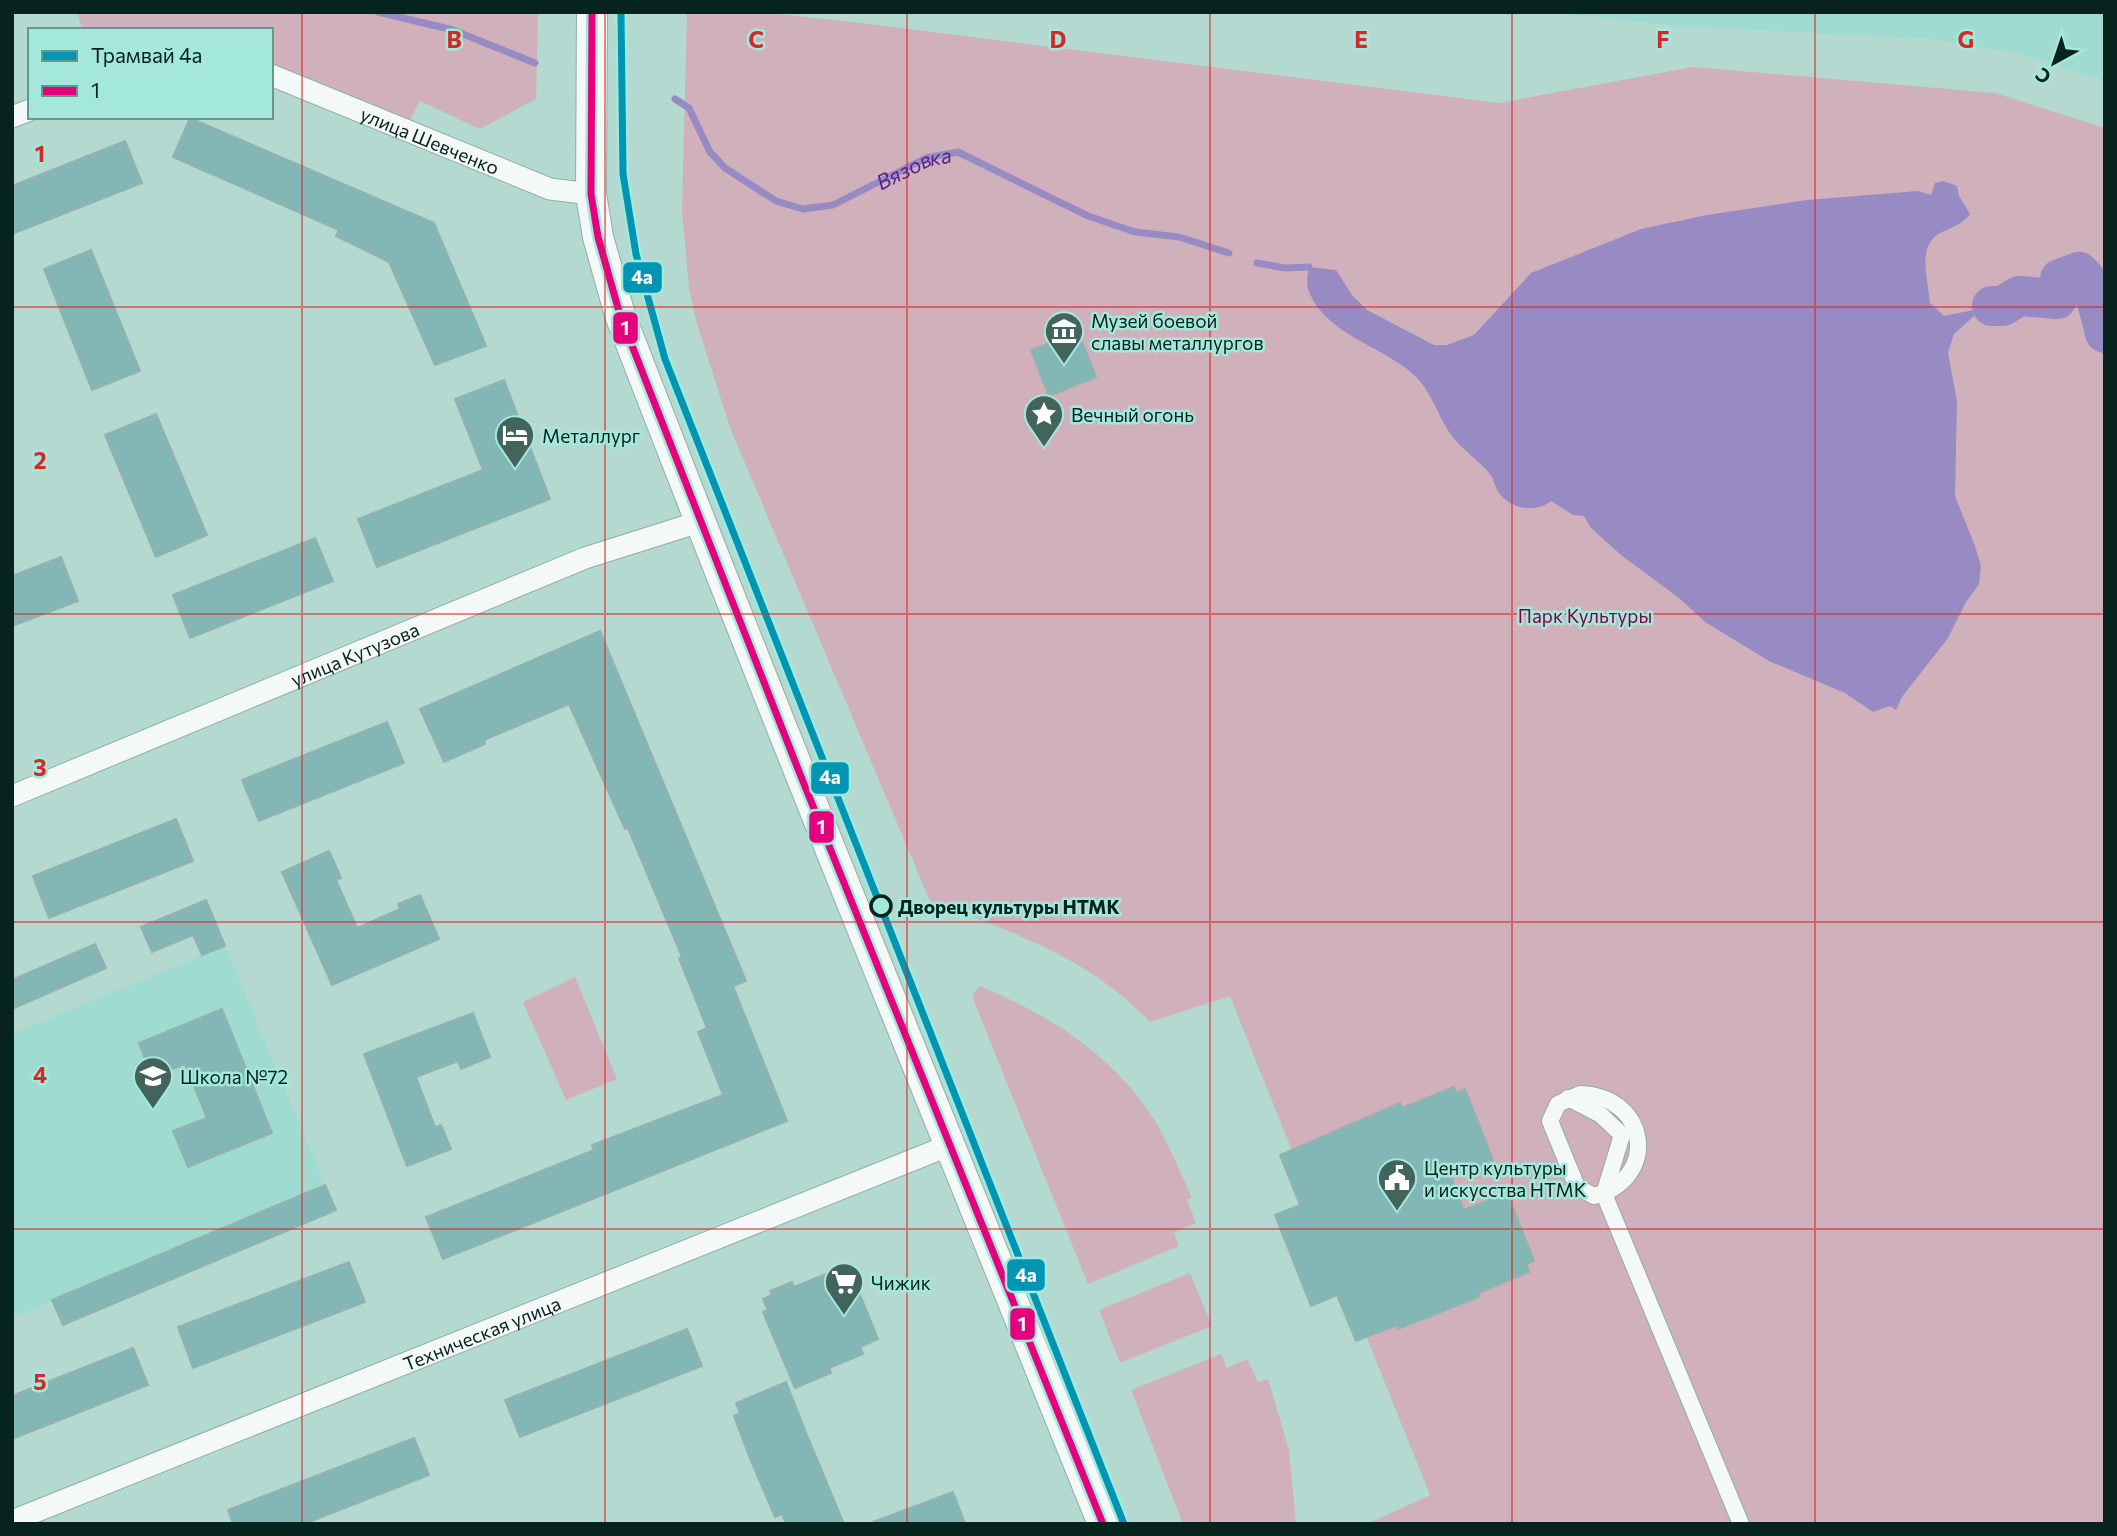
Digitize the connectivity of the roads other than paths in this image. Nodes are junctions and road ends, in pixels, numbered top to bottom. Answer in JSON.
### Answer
{"nodes":[{"id":1,"x":592,"y":12,"type":"edge"},
{"id":2,"x":273,"y":76,"type":"edge"},
{"id":3,"x":591,"y":194,"type":"junction"},
{"id":4,"x":699,"y":522,"type":"junction"},
{"id":5,"x":12,"y":796,"type":"edge"},
{"id":6,"x":950,"y":1145,"type":"junction"},
{"id":7,"x":1604,"y":1194,"type":"junction"},
{"id":8,"x":12,"y":1521,"type":"edge"},
{"id":9,"x":1103,"y":1524,"type":"edge"},
{"id":10,"x":1741,"y":1524,"type":"edge"}],
"edges":[{"from":1,"to":3,"type":"main road"},
{"from":2,"to":3,"type":"street","name":"улица Шевченко"},
{"from":3,"to":4,"type":"main road"},
{"from":4,"to":5,"type":"street","name":"улица Кутузова"},
{"from":4,"to":6,"type":"main road"},
{"from":6,"to":8,"type":"street","name":"Техническая улица"},
{"from":6,"to":9,"type":"main road"},
{"from":7,"to":7,"type":"street"},
{"from":7,"to":10,"type":"street"}]}
